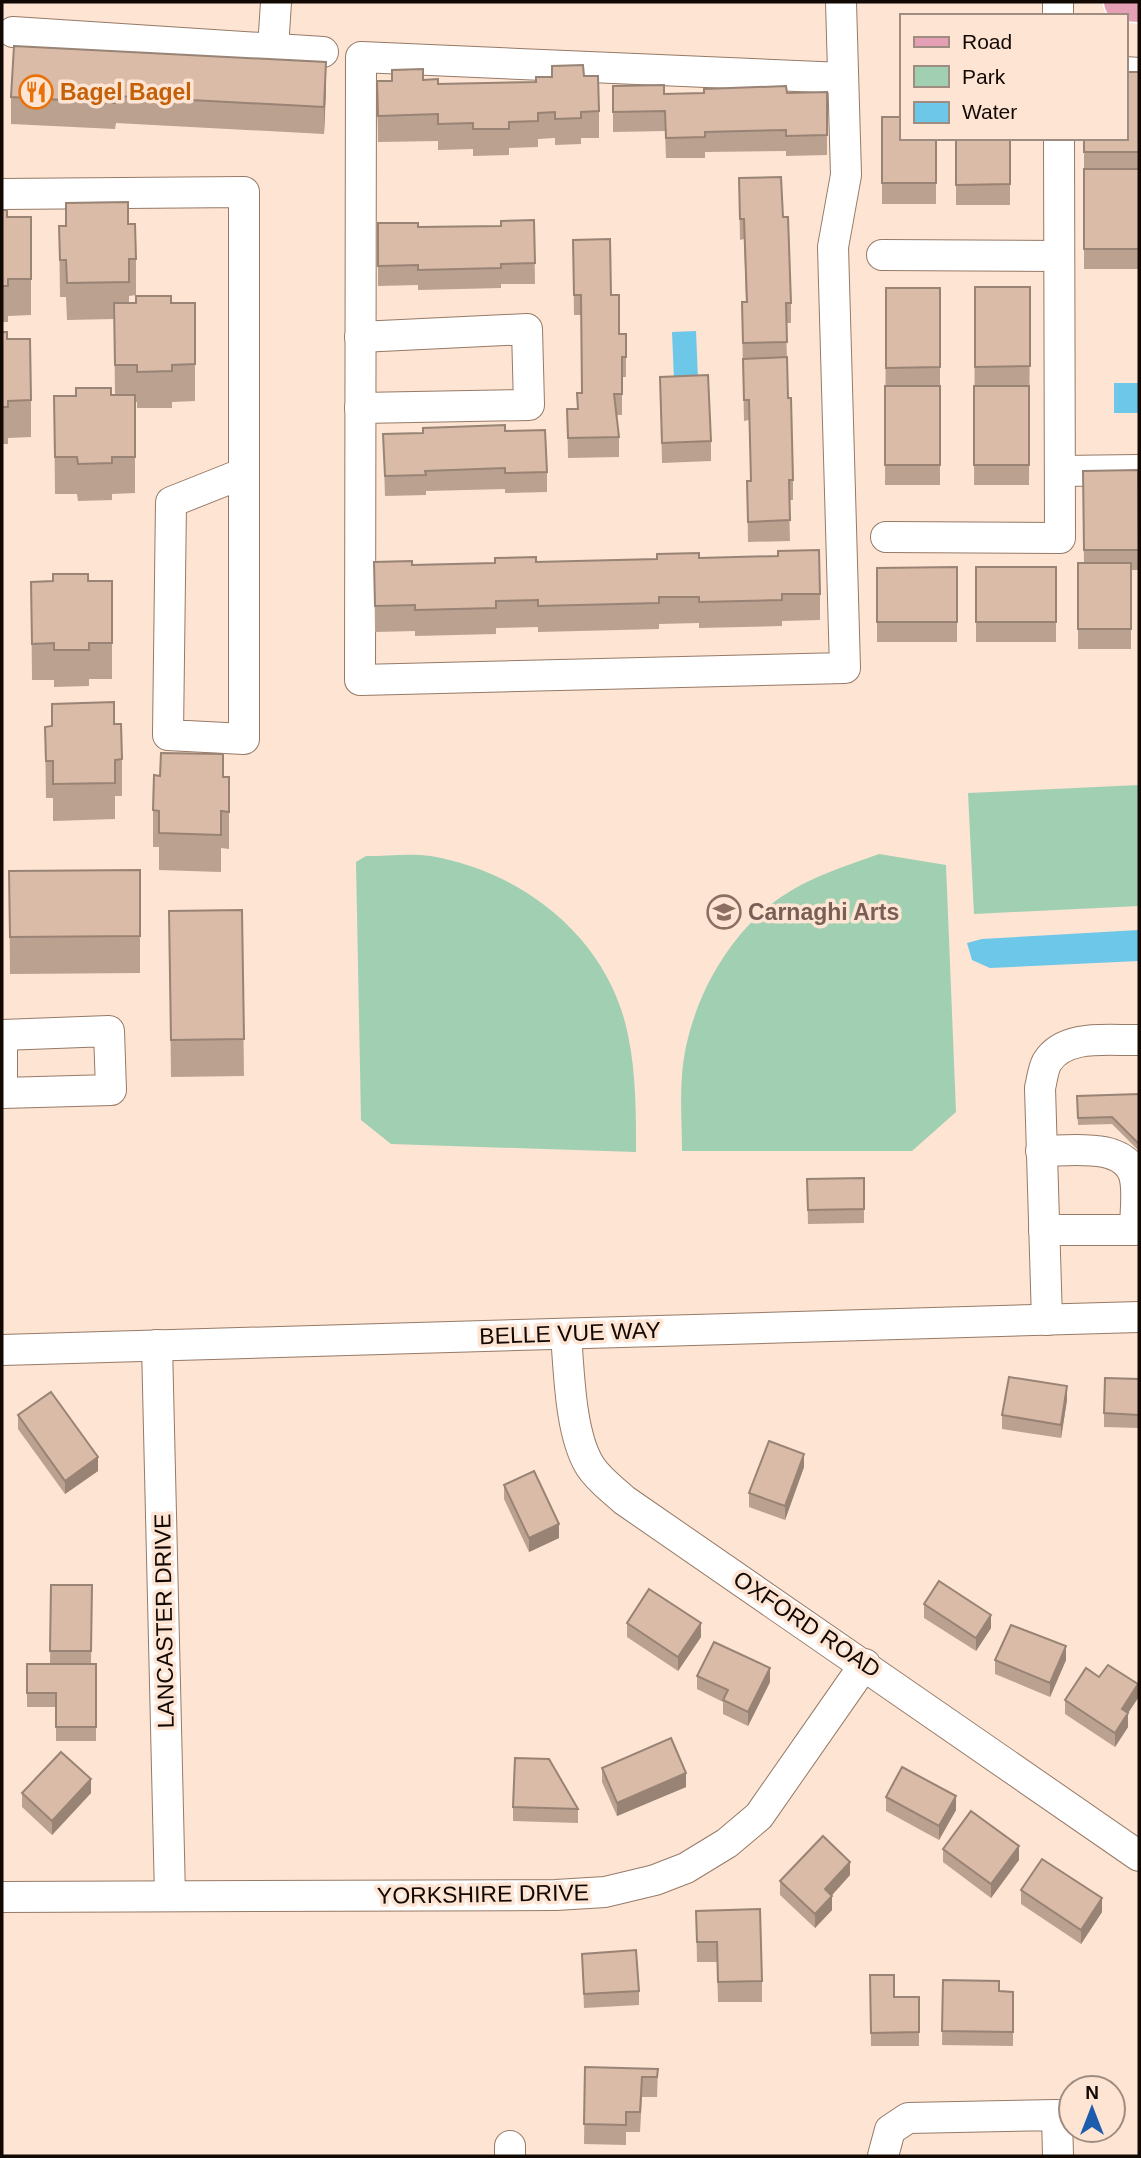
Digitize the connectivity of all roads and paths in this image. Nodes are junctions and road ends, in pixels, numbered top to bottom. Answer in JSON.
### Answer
{"nodes":[{"id":1,"x":276,"y":2,"type":"edge"},
{"id":2,"x":841,"y":2,"type":"edge"},
{"id":3,"x":1123,"y":2,"type":"edge"},
{"id":4,"x":1139,"y":3,"type":"edge"},
{"id":5,"x":13,"y":32,"type":"dead end"},
{"id":6,"x":273,"y":49,"type":"junction"},
{"id":7,"x":323,"y":52,"type":"dead end"},
{"id":8,"x":843,"y":78,"type":"junction"},
{"id":9,"x":1059,"y":140,"type":"edge"},
{"id":10,"x":2,"y":194,"type":"edge"},
{"id":11,"x":882,"y":255,"type":"dead end"},
{"id":12,"x":1059,"y":256,"type":"junction"},
{"id":13,"x":360,"y":337,"type":"junction"},
{"id":14,"x":360,"y":408,"type":"junction"},
{"id":15,"x":1139,"y":470,"type":"edge"},
{"id":16,"x":1060,"y":471,"type":"junction"},
{"id":17,"x":244,"y":473,"type":"junction"},
{"id":18,"x":886,"y":537,"type":"dead end"},
{"id":19,"x":2,"y":1037,"type":"edge"},
{"id":20,"x":1139,"y":1040,"type":"edge"},
{"id":21,"x":2,"y":1093,"type":"edge"},
{"id":22,"x":1041,"y":1151,"type":"junction"},
{"id":23,"x":1044,"y":1230,"type":"junction"},
{"id":24,"x":1139,"y":1317,"type":"edge"},
{"id":25,"x":1047,"y":1320,"type":"junction"},
{"id":26,"x":566,"y":1334,"type":"junction"},
{"id":27,"x":157,"y":1345,"type":"junction"},
{"id":28,"x":2,"y":1350,"type":"edge"},
{"id":29,"x":865,"y":1664,"type":"junction"},
{"id":30,"x":1139,"y":1856,"type":"edge"},
{"id":31,"x":170,"y":1896,"type":"junction"},
{"id":32,"x":2,"y":1897,"type":"edge"},
{"id":33,"x":883,"y":2156,"type":"edge"},
{"id":34,"x":1058,"y":2156,"type":"edge"}],
"edges":[{"from":1,"to":6,"type":"street"},
{"from":2,"to":8,"type":"street"},
{"from":3,"to":4,"type":"main road"},
{"from":5,"to":6,"type":"street"},
{"from":6,"to":7,"type":"street"},
{"from":8,"to":13,"type":"street"},
{"from":8,"to":14,"type":"street"},
{"from":9,"to":12,"type":"street"},
{"from":10,"to":17,"type":"street"},
{"from":11,"to":12,"type":"street"},
{"from":12,"to":16,"type":"street"},
{"from":13,"to":14,"type":"street"},
{"from":13,"to":14,"type":"street"},
{"from":15,"to":16,"type":"street"},
{"from":16,"to":18,"type":"street"},
{"from":17,"to":17,"type":"street"},
{"from":19,"to":21,"type":"street"},
{"from":19,"to":21,"type":"street"},
{"from":20,"to":22,"type":"street"},
{"from":22,"to":23,"type":"street"},
{"from":22,"to":23,"type":"street"},
{"from":23,"to":25,"type":"street"},
{"from":24,"to":25,"type":"street","name":"BELLE VUE WAY"},
{"from":25,"to":26,"type":"street","name":"BELLE VUE WAY"},
{"from":26,"to":27,"type":"street","name":"BELLE VUE WAY"},
{"from":26,"to":29,"type":"street","name":"OXFORD ROAD"},
{"from":27,"to":28,"type":"street","name":"BELLE VUE WAY"},
{"from":27,"to":31,"type":"street","name":"LANCASTER DRIVE"},
{"from":29,"to":30,"type":"street","name":"OXFORD ROAD"},
{"from":29,"to":31,"type":"street","name":"YORKSHIRE DRIVE"},
{"from":31,"to":32,"type":"street","name":"YORKSHIRE DRIVE"},
{"from":33,"to":34,"type":"street"}]}
